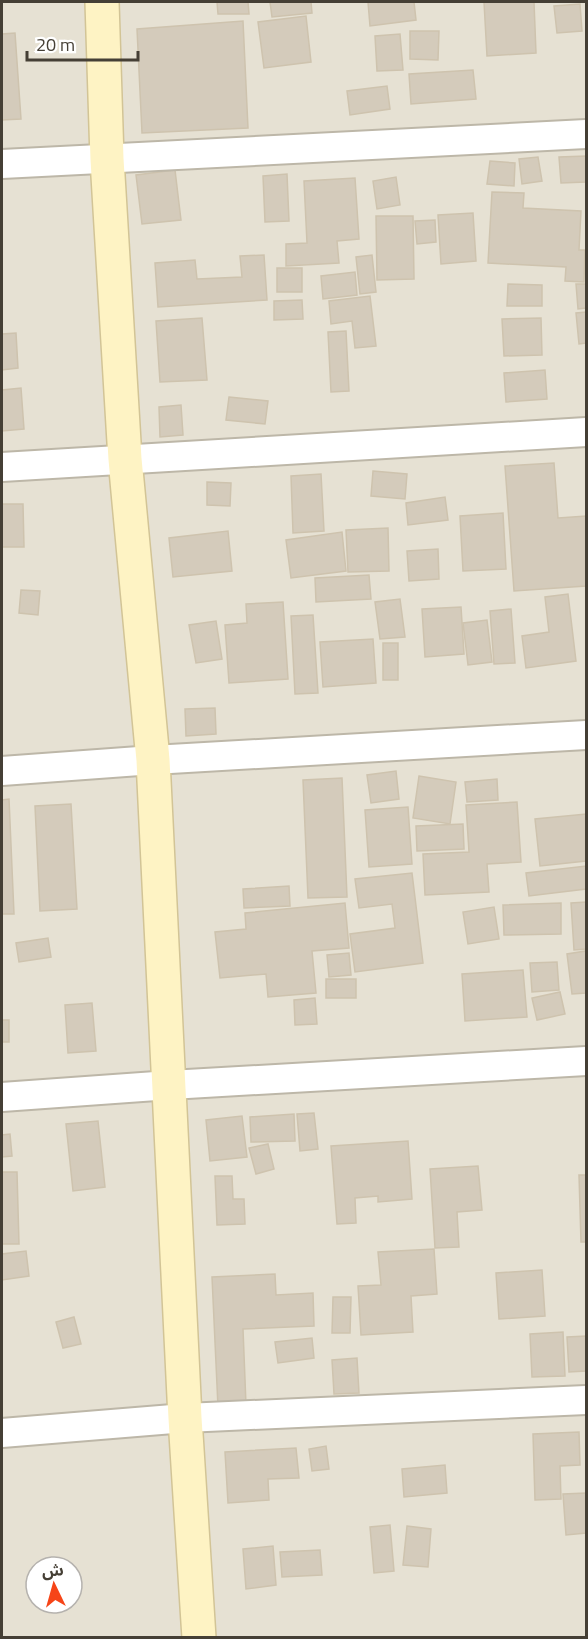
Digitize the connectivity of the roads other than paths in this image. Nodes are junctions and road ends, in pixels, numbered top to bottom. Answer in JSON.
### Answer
{"nodes":[{"id":1,"x":102,"y":2,"type":"edge"},
{"id":2,"x":586,"y":134,"type":"edge"},
{"id":3,"x":107,"y":159,"type":"junction"},
{"id":4,"x":2,"y":165,"type":"edge"},
{"id":5,"x":586,"y":432,"type":"edge"},
{"id":6,"x":125,"y":459,"type":"junction"},
{"id":7,"x":2,"y":467,"type":"edge"},
{"id":8,"x":586,"y":735,"type":"edge"},
{"id":9,"x":153,"y":760,"type":"junction"},
{"id":10,"x":2,"y":771,"type":"edge"},
{"id":11,"x":586,"y":1061,"type":"edge"},
{"id":12,"x":170,"y":1085,"type":"junction"},
{"id":13,"x":2,"y":1097,"type":"edge"},
{"id":14,"x":586,"y":1400,"type":"edge"},
{"id":15,"x":184,"y":1418,"type":"junction"},
{"id":16,"x":2,"y":1433,"type":"edge"},
{"id":17,"x":199,"y":1638,"type":"edge"}],
"edges":[{"from":1,"to":3,"type":"street"},
{"from":2,"to":3,"type":"street"},
{"from":3,"to":4,"type":"street"},
{"from":3,"to":6,"type":"street"},
{"from":5,"to":6,"type":"street"},
{"from":6,"to":7,"type":"street"},
{"from":6,"to":9,"type":"street"},
{"from":8,"to":9,"type":"street"},
{"from":9,"to":10,"type":"street"},
{"from":9,"to":12,"type":"street"},
{"from":11,"to":12,"type":"street"},
{"from":12,"to":13,"type":"street"},
{"from":12,"to":15,"type":"street"},
{"from":14,"to":15,"type":"street"},
{"from":15,"to":16,"type":"street"},
{"from":15,"to":17,"type":"street"}]}
